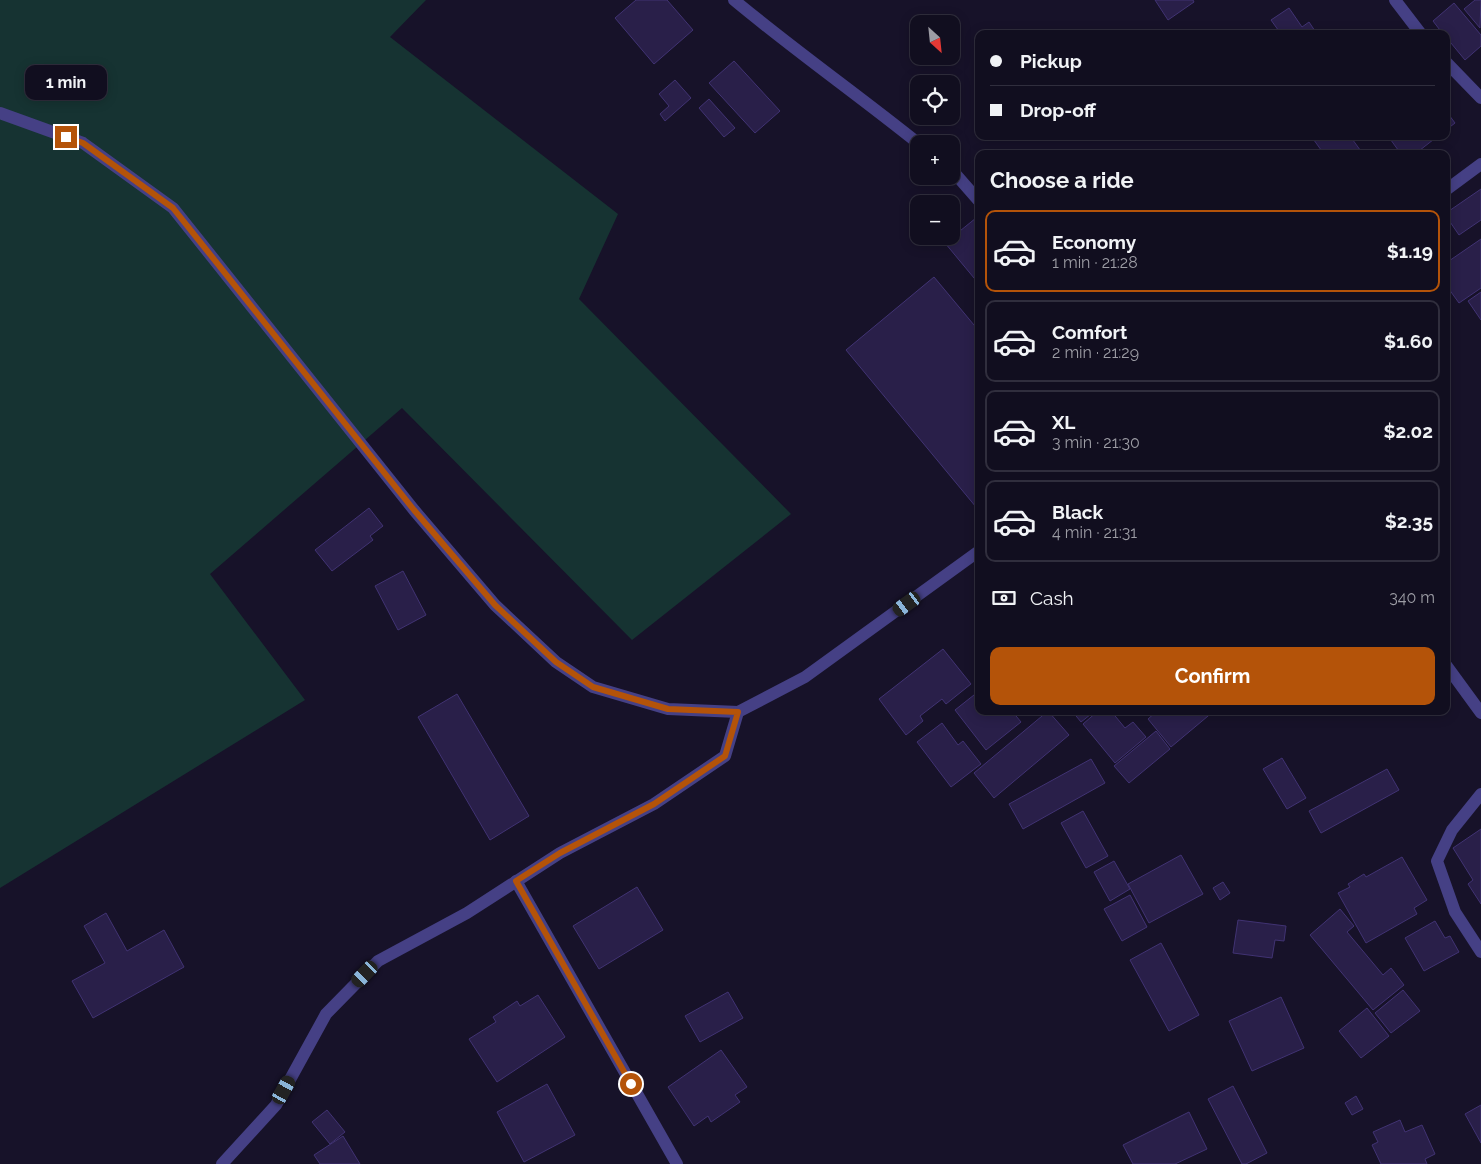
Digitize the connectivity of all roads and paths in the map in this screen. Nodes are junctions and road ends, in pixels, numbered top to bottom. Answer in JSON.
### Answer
{"nodes":[{"id":1,"x":734,"y":0,"type":"edge"},
{"id":2,"x":1395,"y":0,"type":"edge"},
{"id":3,"x":1417,"y":30,"type":"edge"},
{"id":4,"x":1450,"y":66,"type":"edge"},
{"id":5,"x":1481,"y":98,"type":"edge"},
{"id":6,"x":0,"y":113,"type":"edge"},
{"id":7,"x":910,"y":137,"type":"edge"},
{"id":8,"x":1481,"y":164,"type":"edge"},
{"id":9,"x":960,"y":179,"type":"edge"},
{"id":10,"x":1450,"y":187,"type":"edge"},
{"id":11,"x":975,"y":196,"type":"edge"},
{"id":12,"x":975,"y":554,"type":"edge"},
{"id":13,"x":1450,"y":670,"type":"edge"},
{"id":14,"x":738,"y":712,"type":"junction"},
{"id":15,"x":1481,"y":713,"type":"edge"},
{"id":16,"x":1481,"y":794,"type":"edge"},
{"id":17,"x":516,"y":881,"type":"junction"},
{"id":18,"x":1481,"y":952,"type":"edge"},
{"id":19,"x":222,"y":1164,"type":"edge"},
{"id":20,"x":677,"y":1164,"type":"edge"}],
"edges":[{"from":1,"to":7,"type":"street"},
{"from":2,"to":3,"type":"street"},
{"from":4,"to":5,"type":"street"},
{"from":6,"to":14,"type":"street"},
{"from":8,"to":10,"type":"street"},
{"from":9,"to":11,"type":"street"},
{"from":12,"to":14,"type":"street"},
{"from":13,"to":15,"type":"street"},
{"from":14,"to":17,"type":"street"},
{"from":16,"to":18,"type":"street"},
{"from":17,"to":19,"type":"street"},
{"from":17,"to":20,"type":"street"}]}
